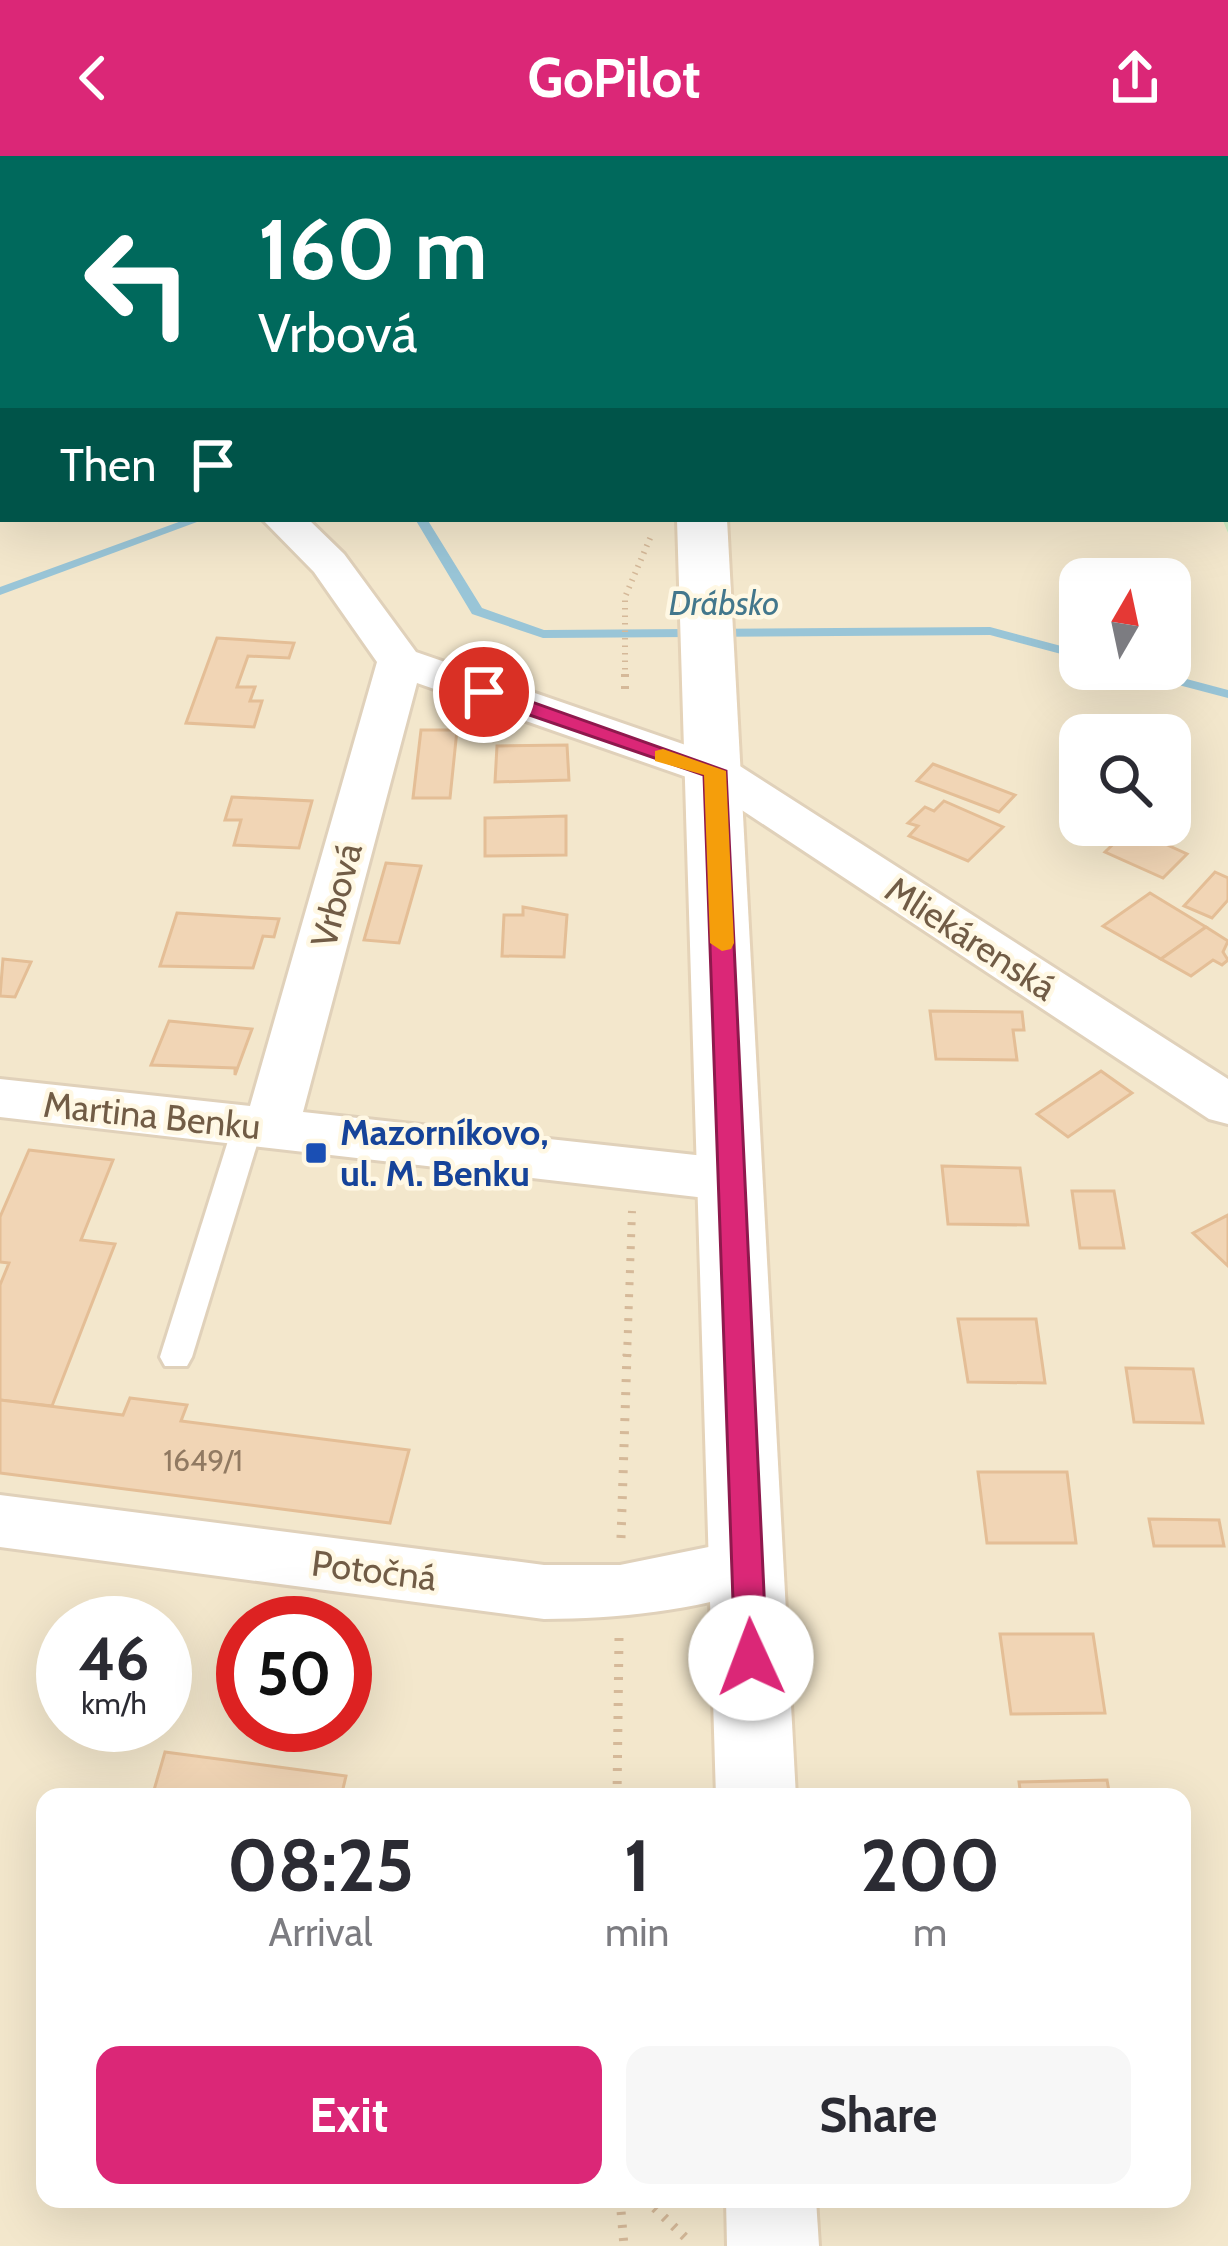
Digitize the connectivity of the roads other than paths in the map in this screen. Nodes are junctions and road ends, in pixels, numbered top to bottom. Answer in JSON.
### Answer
{"nodes":[{"id":1,"x":286,"y":522,"type":"edge"},
{"id":2,"x":702,"y":522,"type":"edge"},
{"id":3,"x":400,"y":662,"type":"junction"},
{"id":4,"x":715,"y":771,"type":"junction"},
{"id":5,"x":0,"y":1098,"type":"edge"},
{"id":6,"x":1228,"y":1105,"type":"edge"},
{"id":7,"x":260,"y":1126,"type":"junction"},
{"id":8,"x":733,"y":1180,"type":"junction"},
{"id":9,"x":176,"y":1357,"type":"dead end"},
{"id":10,"x":0,"y":1521,"type":"edge"},
{"id":11,"x":748,"y":1566,"type":"junction"},
{"id":12,"x":756,"y":1788,"type":"edge"},
{"id":13,"x":763,"y":2208,"type":"edge"},
{"id":14,"x":730,"y":2243,"type":"edge"}],
"edges":[{"from":1,"to":3,"type":"street"},
{"from":2,"to":4,"type":"main road"},
{"from":3,"to":4,"type":"street"},
{"from":3,"to":7,"type":"street","name":"Vrbová"},
{"from":4,"to":6,"type":"street","name":"Mliekárenská"},
{"from":4,"to":8,"type":"main road"},
{"from":5,"to":7,"type":"street","name":"Martina Benku"},
{"from":7,"to":8,"type":"street","name":"Martina Benku"},
{"from":7,"to":9,"type":"lane"},
{"from":8,"to":11,"type":"main road"},
{"from":10,"to":11,"type":"street","name":"Potočná"},
{"from":11,"to":12,"type":"main road"},
{"from":13,"to":14,"type":"main road"}]}
